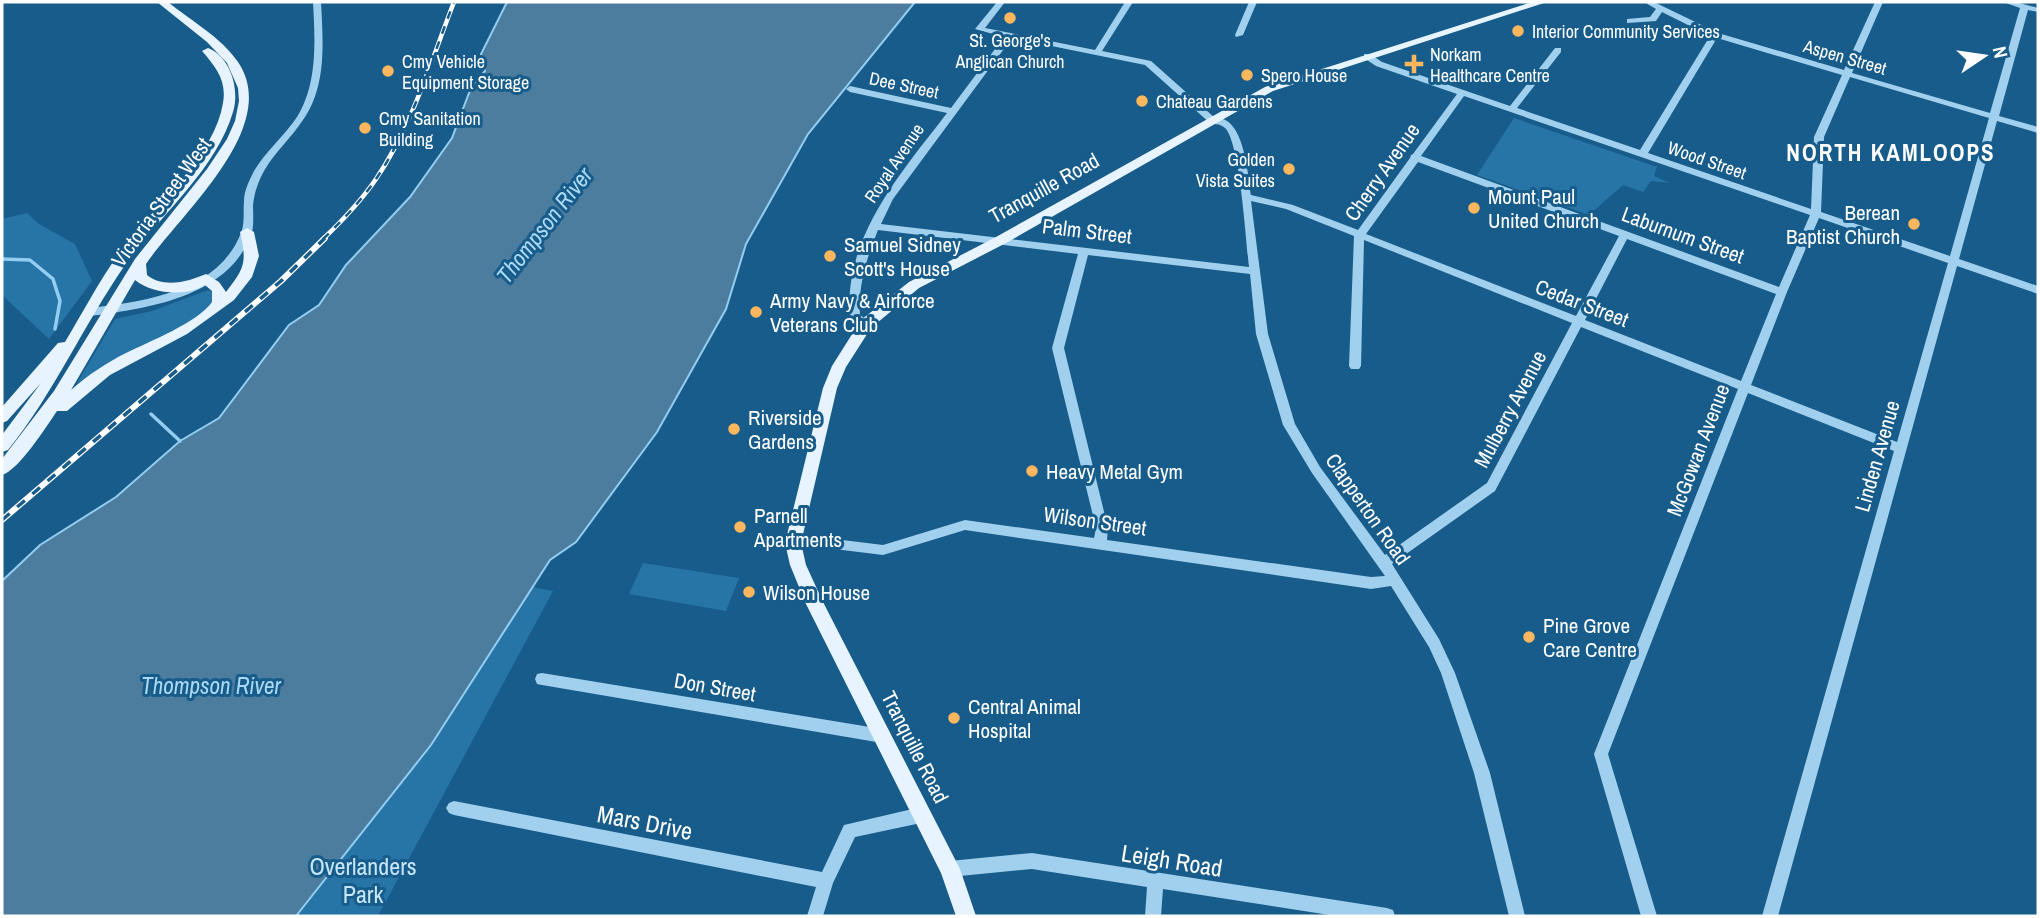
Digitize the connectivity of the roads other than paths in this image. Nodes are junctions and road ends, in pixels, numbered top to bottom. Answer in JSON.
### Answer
{"nodes":[{"id":1,"x":148,"y":2,"type":"edge"},
{"id":2,"x":162,"y":2,"type":"edge"},
{"id":3,"x":317,"y":2,"type":"edge"},
{"id":4,"x":1001,"y":2,"type":"edge"},
{"id":5,"x":1129,"y":2,"type":"edge"},
{"id":6,"x":1253,"y":2,"type":"edge"},
{"id":7,"x":1542,"y":2,"type":"edge"},
{"id":8,"x":1648,"y":2,"type":"edge"},
{"id":9,"x":1879,"y":2,"type":"edge"},
{"id":10,"x":2007,"y":2,"type":"edge"},
{"id":11,"x":1512,"y":6,"type":"edge"},
{"id":12,"x":2025,"y":6,"type":"junction"},
{"id":13,"x":1661,"y":8,"type":"junction"},
{"id":14,"x":2038,"y":10,"type":"edge"},
{"id":15,"x":1630,"y":21,"type":"dead end"},
{"id":16,"x":979,"y":29,"type":"joint"},
{"id":17,"x":1010,"y":35,"type":"junction"},
{"id":18,"x":1239,"y":35,"type":"dead end"},
{"id":19,"x":1715,"y":35,"type":"junction"},
{"id":20,"x":1558,"y":50,"type":"dead end"},
{"id":21,"x":1097,"y":53,"type":"junction"},
{"id":22,"x":1367,"y":56,"type":"junction"},
{"id":23,"x":1847,"y":74,"type":"junction"},
{"id":24,"x":850,"y":89,"type":"dead end"},
{"id":25,"x":1463,"y":92,"type":"junction"},
{"id":26,"x":1512,"y":109,"type":"junction"},
{"id":27,"x":952,"y":111,"type":"junction"},
{"id":28,"x":1993,"y":117,"type":"junction"},
{"id":29,"x":1217,"y":121,"type":"junction"},
{"id":30,"x":2038,"y":130,"type":"edge"},
{"id":31,"x":1643,"y":155,"type":"junction"},
{"id":32,"x":1414,"y":157,"type":"junction"},
{"id":33,"x":1248,"y":197,"type":"junction"},
{"id":34,"x":1816,"y":214,"type":"junction"},
{"id":35,"x":874,"y":226,"type":"junction"},
{"id":36,"x":247,"y":232,"type":"junction"},
{"id":37,"x":1625,"y":234,"type":"junction"},
{"id":38,"x":1359,"y":236,"type":"junction"},
{"id":39,"x":1001,"y":240,"type":"junction"},
{"id":40,"x":1084,"y":251,"type":"junction"},
{"id":41,"x":1953,"y":261,"type":"junction"},
{"id":42,"x":139,"y":264,"type":"junction"},
{"id":43,"x":1254,"y":271,"type":"junction"},
{"id":44,"x":203,"y":282,"type":"junction"},
{"id":45,"x":2038,"y":290,"type":"edge"},
{"id":46,"x":1782,"y":292,"type":"junction"},
{"id":47,"x":217,"y":307,"type":"junction"},
{"id":48,"x":113,"y":309,"type":"junction"},
{"id":49,"x":90,"y":312,"type":"junction"},
{"id":50,"x":1578,"y":322,"type":"junction"},
{"id":51,"x":866,"y":324,"type":"junction"},
{"id":52,"x":1355,"y":366,"type":"dead end"},
{"id":53,"x":1744,"y":388,"type":"junction"},
{"id":54,"x":2,"y":417,"type":"edge"},
{"id":55,"x":37,"y":430,"type":"junction"},
{"id":56,"x":2,"y":446,"type":"edge"},
{"id":57,"x":1901,"y":449,"type":"junction"},
{"id":58,"x":2,"y":469,"type":"edge"},
{"id":59,"x":793,"y":543,"type":"junction"},
{"id":60,"x":1100,"y":543,"type":"junction"},
{"id":61,"x":1384,"y":563,"type":"junction"},
{"id":62,"x":1395,"y":580,"type":"junction"},
{"id":63,"x":542,"y":680,"type":"dead end"},
{"id":64,"x":882,"y":736,"type":"junction"},
{"id":65,"x":454,"y":807,"type":"dead end"},
{"id":66,"x":921,"y":814,"type":"junction"},
{"id":67,"x":950,"y":869,"type":"junction"},
{"id":68,"x":826,"y":881,"type":"junction"},
{"id":69,"x":1156,"y":881,"type":"junction"},
{"id":70,"x":1353,"y":914,"type":"edge"},
{"id":71,"x":815,"y":916,"type":"edge"},
{"id":72,"x":966,"y":916,"type":"edge"},
{"id":73,"x":1153,"y":916,"type":"edge"},
{"id":74,"x":1387,"y":916,"type":"edge"},
{"id":75,"x":1517,"y":916,"type":"edge"},
{"id":76,"x":1649,"y":916,"type":"edge"},
{"id":77,"x":1770,"y":916,"type":"edge"}],
"edges":[{"from":1,"to":49,"type":"main road","name":"Victoria Street West"},
{"from":2,"to":42,"type":"main road","name":"Victoria Street West"},
{"from":3,"to":36,"type":"street"},
{"from":4,"to":16,"type":"street"},
{"from":5,"to":21,"type":"street"},
{"from":6,"to":18,"type":"street"},
{"from":7,"to":11,"type":"main road","name":"Tranquille Road"},
{"from":8,"to":13,"type":"street","name":"Aspen Street"},
{"from":9,"to":23,"type":"street","name":"McGowan Avenue"},
{"from":10,"to":12,"type":"street"},
{"from":11,"to":22,"type":"main road","name":"Tranquille Road"},
{"from":12,"to":14,"type":"street"},
{"from":12,"to":28,"type":"street","name":"Linden Avenue"},
{"from":13,"to":15,"type":"street"},
{"from":13,"to":19,"type":"street","name":"Aspen Street"},
{"from":16,"to":17,"type":"street"},
{"from":17,"to":21,"type":"street","name":"Clapperton Road"},
{"from":17,"to":27,"type":"street","name":"Royal Avenue"},
{"from":19,"to":23,"type":"street","name":"Aspen Street"},
{"from":19,"to":31,"type":"street"},
{"from":20,"to":26,"type":"street"},
{"from":21,"to":29,"type":"street","name":"Clapperton Road"},
{"from":22,"to":25,"type":"street","name":"Wood Street"},
{"from":22,"to":29,"type":"main road","name":"Tranquille Road"},
{"from":23,"to":28,"type":"street","name":"Aspen Street"},
{"from":23,"to":34,"type":"street","name":"McGowan Avenue"},
{"from":24,"to":27,"type":"street","name":"Dee Street"},
{"from":25,"to":26,"type":"street","name":"Wood Street"},
{"from":25,"to":32,"type":"street","name":"Cherry Avenue"},
{"from":26,"to":31,"type":"street","name":"Wood Street"},
{"from":27,"to":35,"type":"street","name":"Royal Avenue"},
{"from":28,"to":30,"type":"street","name":"Aspen Street"},
{"from":28,"to":41,"type":"street","name":"Linden Avenue"},
{"from":29,"to":33,"type":"street","name":"Clapperton Road"},
{"from":29,"to":39,"type":"main road","name":"Tranquille Road"},
{"from":31,"to":34,"type":"street","name":"Wood Street"},
{"from":32,"to":37,"type":"street","name":"Laburnum Street"},
{"from":32,"to":38,"type":"street","name":"Cherry Avenue"},
{"from":33,"to":38,"type":"street","name":"Cedar Street"},
{"from":33,"to":43,"type":"street","name":"Clapperton Road"},
{"from":34,"to":41,"type":"street","name":"Wood Street"},
{"from":34,"to":46,"type":"street","name":"McGowan Avenue"},
{"from":35,"to":39,"type":"street","name":"Palm Street"},
{"from":35,"to":51,"type":"street","name":"Royal Avenue"},
{"from":36,"to":44,"type":"street"},
{"from":36,"to":47,"type":"main road"},
{"from":37,"to":46,"type":"street","name":"Laburnum Street"},
{"from":37,"to":50,"type":"street","name":"Mulberry Avenue"},
{"from":38,"to":50,"type":"street","name":"Cedar Street"},
{"from":38,"to":52,"type":"street","name":"Cherry Avenue"},
{"from":39,"to":40,"type":"street","name":"Palm Street"},
{"from":39,"to":51,"type":"main road","name":"Tranquille Road"},
{"from":40,"to":43,"type":"street","name":"Palm Street"},
{"from":40,"to":60,"type":"street"},
{"from":41,"to":45,"type":"street","name":"Wood Street"},
{"from":41,"to":57,"type":"street","name":"Linden Avenue"},
{"from":42,"to":44,"type":"main road"},
{"from":42,"to":48,"type":"main road","name":"Victoria Street West"},
{"from":43,"to":61,"type":"street","name":"Clapperton Road"},
{"from":44,"to":47,"type":"main road"},
{"from":44,"to":48,"type":"street"},
{"from":46,"to":53,"type":"street","name":"McGowan Avenue"},
{"from":47,"to":55,"type":"main road"},
{"from":48,"to":49,"type":"street"},
{"from":48,"to":55,"type":"main road","name":"Victoria Street West"},
{"from":49,"to":54,"type":"main road"},
{"from":49,"to":56,"type":"main road","name":"Victoria Street West"},
{"from":50,"to":53,"type":"street","name":"Cedar Street"},
{"from":50,"to":61,"type":"street","name":"Mulberry Avenue"},
{"from":51,"to":59,"type":"main road","name":"Tranquille Road"},
{"from":53,"to":57,"type":"street","name":"Cedar Street"},
{"from":53,"to":76,"type":"street","name":"McGowan Avenue"},
{"from":55,"to":58,"type":"main road","name":"Victoria Street West"},
{"from":57,"to":77,"type":"street","name":"Linden Avenue"},
{"from":59,"to":60,"type":"street","name":"Wilson Street"},
{"from":59,"to":64,"type":"main road","name":"Tranquille Road"},
{"from":60,"to":62,"type":"street","name":"Wilson Street"},
{"from":61,"to":62,"type":"street","name":"Clapperton Road"},
{"from":62,"to":75,"type":"street","name":"Clapperton Road"},
{"from":63,"to":64,"type":"street","name":"Don Street"},
{"from":64,"to":66,"type":"main road","name":"Tranquille Road"},
{"from":65,"to":68,"type":"street","name":"Mars Drive"},
{"from":66,"to":67,"type":"main road","name":"Tranquille Road"},
{"from":66,"to":68,"type":"street"},
{"from":67,"to":69,"type":"street","name":"Leigh Road"},
{"from":67,"to":72,"type":"main road","name":"Tranquille Road"},
{"from":68,"to":71,"type":"street"},
{"from":69,"to":70,"type":"street","name":"Leigh Road"},
{"from":69,"to":73,"type":"street"},
{"from":70,"to":74,"type":"street","name":"Leigh Road"}]}
